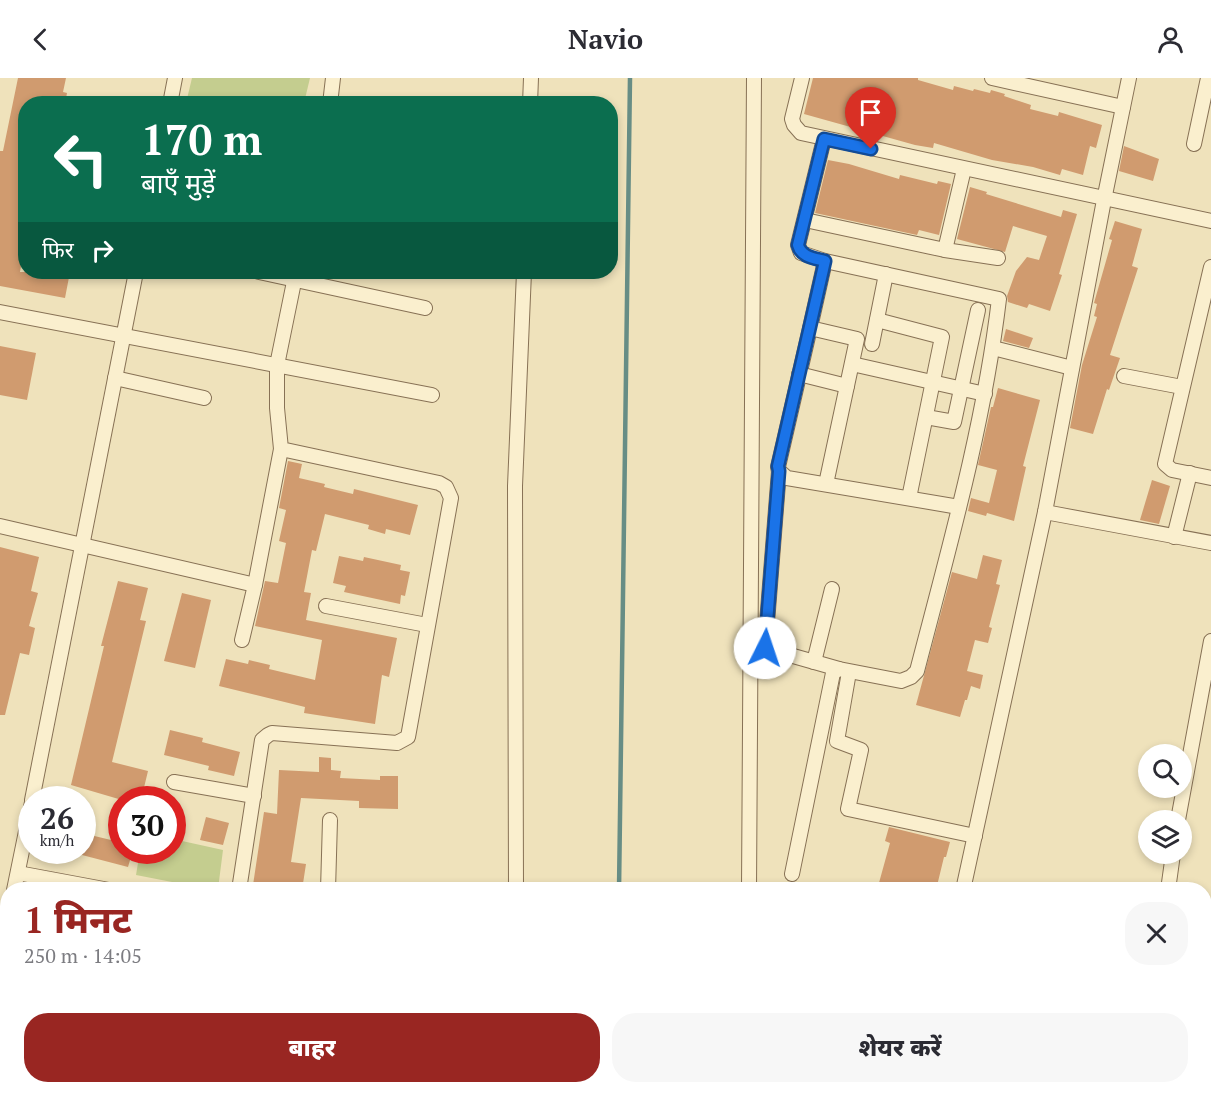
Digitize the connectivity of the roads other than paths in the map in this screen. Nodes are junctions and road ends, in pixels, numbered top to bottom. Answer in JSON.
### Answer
{"nodes":[{"id":1,"x":175,"y":78,"type":"edge"},
{"id":2,"x":333,"y":78,"type":"edge"},
{"id":3,"x":531,"y":78,"type":"edge"},
{"id":4,"x":754,"y":78,"type":"edge"},
{"id":5,"x":802,"y":78,"type":"edge"},
{"id":6,"x":992,"y":78,"type":"edge"},
{"id":7,"x":1129,"y":78,"type":"edge"},
{"id":8,"x":1208,"y":78,"type":"edge"},
{"id":9,"x":172,"y":96,"type":"edge"},
{"id":10,"x":331,"y":96,"type":"edge"},
{"id":11,"x":530,"y":96,"type":"edge"},
{"id":12,"x":1123,"y":107,"type":"junction"},
{"id":13,"x":824,"y":139,"type":"junction"},
{"id":14,"x":1194,"y":144,"type":"dead end"},
{"id":15,"x":964,"y":169,"type":"junction"},
{"id":16,"x":1104,"y":200,"type":"junction"},
{"id":17,"x":805,"y":220,"type":"junction"},
{"id":18,"x":1211,"y":221,"type":"edge"},
{"id":19,"x":945,"y":250,"type":"junction"},
{"id":20,"x":998,"y":258,"type":"dead end"},
{"id":21,"x":825,"y":261,"type":"junction"},
{"id":22,"x":1211,"y":267,"type":"edge"},
{"id":23,"x":886,"y":274,"type":"junction"},
{"id":24,"x":135,"y":279,"type":"edge"},
{"id":25,"x":295,"y":279,"type":"edge"},
{"id":26,"x":311,"y":279,"type":"edge"},
{"id":27,"x":524,"y":279,"type":"edge"},
{"id":28,"x":1207,"y":299,"type":"edge"},
{"id":29,"x":425,"y":309,"type":"dead end"},
{"id":30,"x":978,"y":310,"type":"dead end"},
{"id":31,"x":0,"y":312,"type":"edge"},
{"id":32,"x":877,"y":320,"type":"junction"},
{"id":33,"x":810,"y":328,"type":"junction"},
{"id":34,"x":123,"y":336,"type":"junction"},
{"id":35,"x":872,"y":344,"type":"dead end"},
{"id":36,"x":993,"y":348,"type":"junction"},
{"id":37,"x":852,"y":364,"type":"junction"},
{"id":38,"x":278,"y":365,"type":"junction"},
{"id":39,"x":1072,"y":368,"type":"junction"},
{"id":40,"x":799,"y":374,"type":"junction"},
{"id":41,"x":1124,"y":376,"type":"dead end"},
{"id":42,"x":115,"y":378,"type":"junction"},
{"id":43,"x":933,"y":382,"type":"junction"},
{"id":44,"x":847,"y":386,"type":"junction"},
{"id":45,"x":1182,"y":387,"type":"junction"},
{"id":46,"x":962,"y":388,"type":"junction"},
{"id":47,"x":985,"y":393,"type":"junction"},
{"id":48,"x":432,"y":395,"type":"dead end"},
{"id":49,"x":204,"y":398,"type":"dead end"},
{"id":50,"x":926,"y":417,"type":"junction"},
{"id":51,"x":281,"y":449,"type":"junction"},
{"id":52,"x":779,"y":471,"type":"junction"},
{"id":53,"x":1190,"y":473,"type":"junction"},
{"id":54,"x":1211,"y":478,"type":"edge"},
{"id":55,"x":826,"y":484,"type":"junction"},
{"id":56,"x":909,"y":498,"type":"junction"},
{"id":57,"x":959,"y":507,"type":"junction"},
{"id":58,"x":1045,"y":512,"type":"junction"},
{"id":59,"x":0,"y":526,"type":"edge"},
{"id":60,"x":1174,"y":537,"type":"junction"},
{"id":61,"x":1211,"y":543,"type":"edge"},
{"id":62,"x":81,"y":545,"type":"junction"},
{"id":63,"x":255,"y":585,"type":"junction"},
{"id":64,"x":832,"y":590,"type":"dead end"},
{"id":65,"x":326,"y":606,"type":"dead end"},
{"id":66,"x":427,"y":625,"type":"junction"},
{"id":67,"x":242,"y":640,"type":"dead end"},
{"id":68,"x":1211,"y":641,"type":"edge"},
{"id":69,"x":814,"y":662,"type":"junction"},
{"id":70,"x":844,"y":670,"type":"junction"},
{"id":71,"x":174,"y":782,"type":"dead end"},
{"id":72,"x":35,"y":786,"type":"edge"},
{"id":73,"x":254,"y":796,"type":"junction"},
{"id":74,"x":1180,"y":810,"type":"edge"},
{"id":75,"x":330,"y":820,"type":"dead end"},
{"id":76,"x":975,"y":836,"type":"junction"},
{"id":77,"x":20,"y":864,"type":"edge"},
{"id":78,"x":1172,"y":864,"type":"edge"},
{"id":79,"x":18,"y":873,"type":"junction"},
{"id":80,"x":792,"y":874,"type":"dead end"},
{"id":81,"x":16,"y":882,"type":"edge"},
{"id":82,"x":66,"y":882,"type":"edge"},
{"id":83,"x":240,"y":882,"type":"edge"},
{"id":84,"x":328,"y":882,"type":"edge"},
{"id":85,"x":516,"y":882,"type":"edge"},
{"id":86,"x":749,"y":882,"type":"edge"},
{"id":87,"x":965,"y":882,"type":"edge"},
{"id":88,"x":1169,"y":882,"type":"edge"}],
"edges":[{"from":1,"to":9,"type":"street"},
{"from":2,"to":10,"type":"street"},
{"from":3,"to":11,"type":"street"},
{"from":4,"to":86,"type":"street"},
{"from":5,"to":13,"type":"street"},
{"from":6,"to":12,"type":"street"},
{"from":7,"to":12,"type":"street"},
{"from":8,"to":14,"type":"street"},
{"from":12,"to":16,"type":"street"},
{"from":13,"to":15,"type":"street"},
{"from":13,"to":17,"type":"street"},
{"from":15,"to":16,"type":"street"},
{"from":15,"to":19,"type":"street"},
{"from":16,"to":18,"type":"street"},
{"from":16,"to":39,"type":"street"},
{"from":17,"to":19,"type":"street"},
{"from":17,"to":21,"type":"street"},
{"from":19,"to":20,"type":"street"},
{"from":21,"to":23,"type":"street"},
{"from":21,"to":33,"type":"street"},
{"from":22,"to":28,"type":"street"},
{"from":23,"to":32,"type":"street"},
{"from":23,"to":36,"type":"street"},
{"from":24,"to":34,"type":"street"},
{"from":25,"to":38,"type":"street"},
{"from":26,"to":29,"type":"street"},
{"from":27,"to":85,"type":"street"},
{"from":28,"to":45,"type":"street"},
{"from":30,"to":46,"type":"street"},
{"from":31,"to":34,"type":"street"},
{"from":32,"to":35,"type":"street"},
{"from":32,"to":43,"type":"street"},
{"from":33,"to":37,"type":"street"},
{"from":33,"to":40,"type":"street"},
{"from":34,"to":38,"type":"street"},
{"from":34,"to":42,"type":"street"},
{"from":36,"to":39,"type":"street"},
{"from":36,"to":47,"type":"street"},
{"from":37,"to":43,"type":"street"},
{"from":37,"to":44,"type":"street"},
{"from":38,"to":48,"type":"street"},
{"from":38,"to":51,"type":"street"},
{"from":39,"to":58,"type":"street"},
{"from":40,"to":44,"type":"street"},
{"from":40,"to":52,"type":"street"},
{"from":41,"to":45,"type":"street"},
{"from":42,"to":49,"type":"street"},
{"from":42,"to":62,"type":"street"},
{"from":43,"to":46,"type":"street"},
{"from":43,"to":50,"type":"street"},
{"from":44,"to":55,"type":"street"},
{"from":45,"to":53,"type":"street"},
{"from":46,"to":47,"type":"street"},
{"from":46,"to":50,"type":"street"},
{"from":47,"to":57,"type":"street"},
{"from":50,"to":56,"type":"street"},
{"from":51,"to":63,"type":"street"},
{"from":51,"to":66,"type":"street"},
{"from":52,"to":55,"type":"street"},
{"from":52,"to":69,"type":"street"},
{"from":53,"to":54,"type":"street"},
{"from":53,"to":60,"type":"street"},
{"from":55,"to":56,"type":"street"},
{"from":56,"to":57,"type":"street"},
{"from":57,"to":70,"type":"street"},
{"from":58,"to":60,"type":"street"},
{"from":58,"to":76,"type":"street"},
{"from":59,"to":62,"type":"street"},
{"from":60,"to":61,"type":"street"},
{"from":62,"to":63,"type":"street"},
{"from":62,"to":72,"type":"street"},
{"from":63,"to":67,"type":"street"},
{"from":64,"to":69,"type":"street"},
{"from":65,"to":66,"type":"street"},
{"from":66,"to":73,"type":"street"},
{"from":68,"to":74,"type":"street"},
{"from":69,"to":70,"type":"street"},
{"from":70,"to":76,"type":"street"},
{"from":70,"to":80,"type":"street"},
{"from":71,"to":73,"type":"street"},
{"from":73,"to":83,"type":"street"},
{"from":75,"to":84,"type":"street"},
{"from":76,"to":87,"type":"street"},
{"from":77,"to":79,"type":"street"},
{"from":78,"to":88,"type":"street"},
{"from":79,"to":81,"type":"street"},
{"from":79,"to":82,"type":"street"}]}
